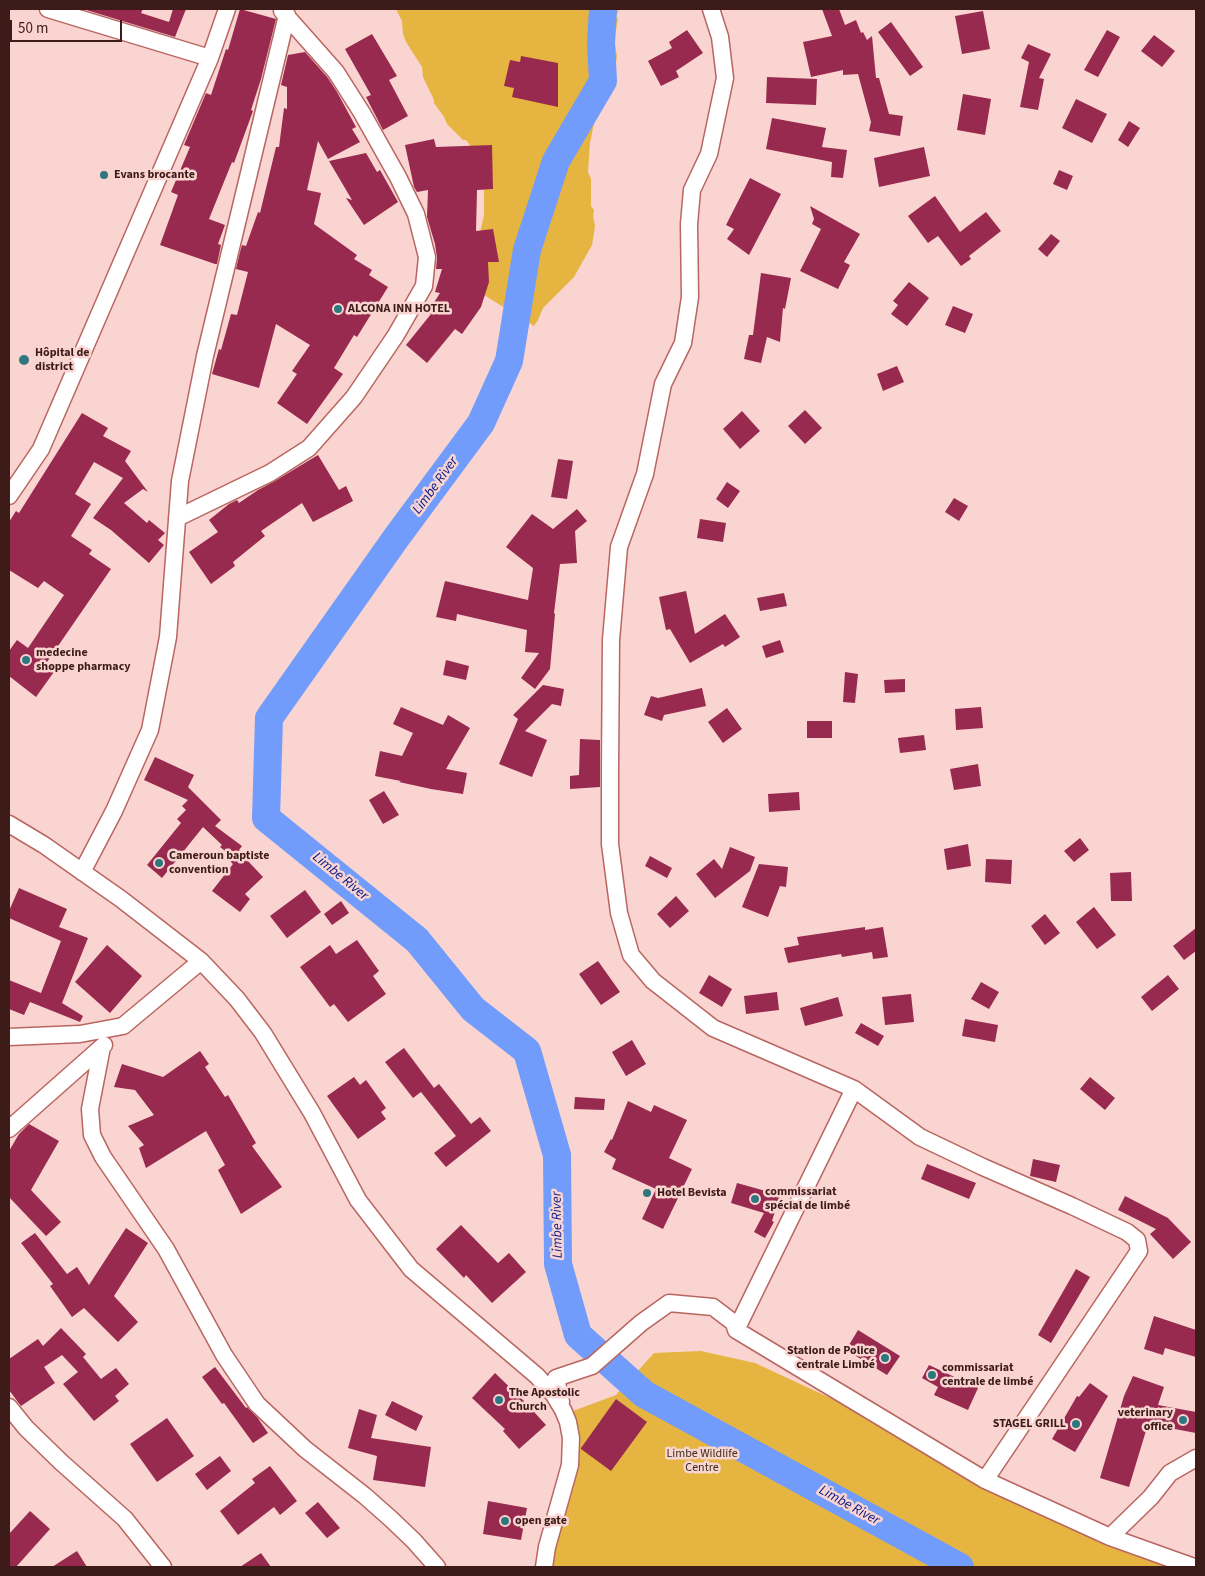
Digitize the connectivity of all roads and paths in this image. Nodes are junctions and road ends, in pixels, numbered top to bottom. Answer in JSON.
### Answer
{"nodes":[{"id":1,"x":51,"y":9,"type":"edge"},
{"id":2,"x":227,"y":9,"type":"edge"},
{"id":3,"x":711,"y":9,"type":"edge"},
{"id":4,"x":284,"y":12,"type":"edge"},
{"id":5,"x":210,"y":58,"type":"junction"},
{"id":6,"x":9,"y":496,"type":"edge"},
{"id":7,"x":177,"y":518,"type":"junction"},
{"id":8,"x":9,"y":824,"type":"edge"},
{"id":9,"x":82,"y":872,"type":"junction"},
{"id":10,"x":201,"y":961,"type":"junction"},
{"id":11,"x":123,"y":1026,"type":"junction"},
{"id":12,"x":9,"y":1037,"type":"edge"},
{"id":13,"x":102,"y":1047,"type":"junction"},
{"id":14,"x":854,"y":1089,"type":"junction"},
{"id":15,"x":9,"y":1129,"type":"edge"},
{"id":16,"x":736,"y":1330,"type":"junction"},
{"id":17,"x":9,"y":1407,"type":"edge"},
{"id":18,"x":563,"y":1410,"type":"junction"},
{"id":19,"x":1196,"y":1458,"type":"edge"},
{"id":20,"x":985,"y":1480,"type":"junction"},
{"id":21,"x":1110,"y":1537,"type":"junction"},
{"id":22,"x":163,"y":1567,"type":"edge"},
{"id":23,"x":437,"y":1567,"type":"edge"},
{"id":24,"x":544,"y":1567,"type":"edge"},
{"id":25,"x":1194,"y":1567,"type":"edge"}],
"edges":[{"from":1,"to":5,"type":"street"},
{"from":2,"to":5,"type":"street"},
{"from":3,"to":14,"type":"street"},
{"from":4,"to":7,"type":"street"},
{"from":4,"to":7,"type":"street"},
{"from":5,"to":6,"type":"street"},
{"from":7,"to":9,"type":"street"},
{"from":8,"to":9,"type":"street"},
{"from":9,"to":10,"type":"street"},
{"from":10,"to":11,"type":"street"},
{"from":10,"to":18,"type":"street"},
{"from":11,"to":12,"type":"street"},
{"from":11,"to":13,"type":"street"},
{"from":13,"to":15,"type":"street"},
{"from":13,"to":23,"type":"street"},
{"from":14,"to":16,"type":"street"},
{"from":14,"to":20,"type":"street"},
{"from":16,"to":18,"type":"street"},
{"from":16,"to":20,"type":"street"},
{"from":17,"to":22,"type":"street"},
{"from":18,"to":24,"type":"street"},
{"from":19,"to":21,"type":"street"},
{"from":20,"to":21,"type":"street"},
{"from":21,"to":25,"type":"street"}]}
